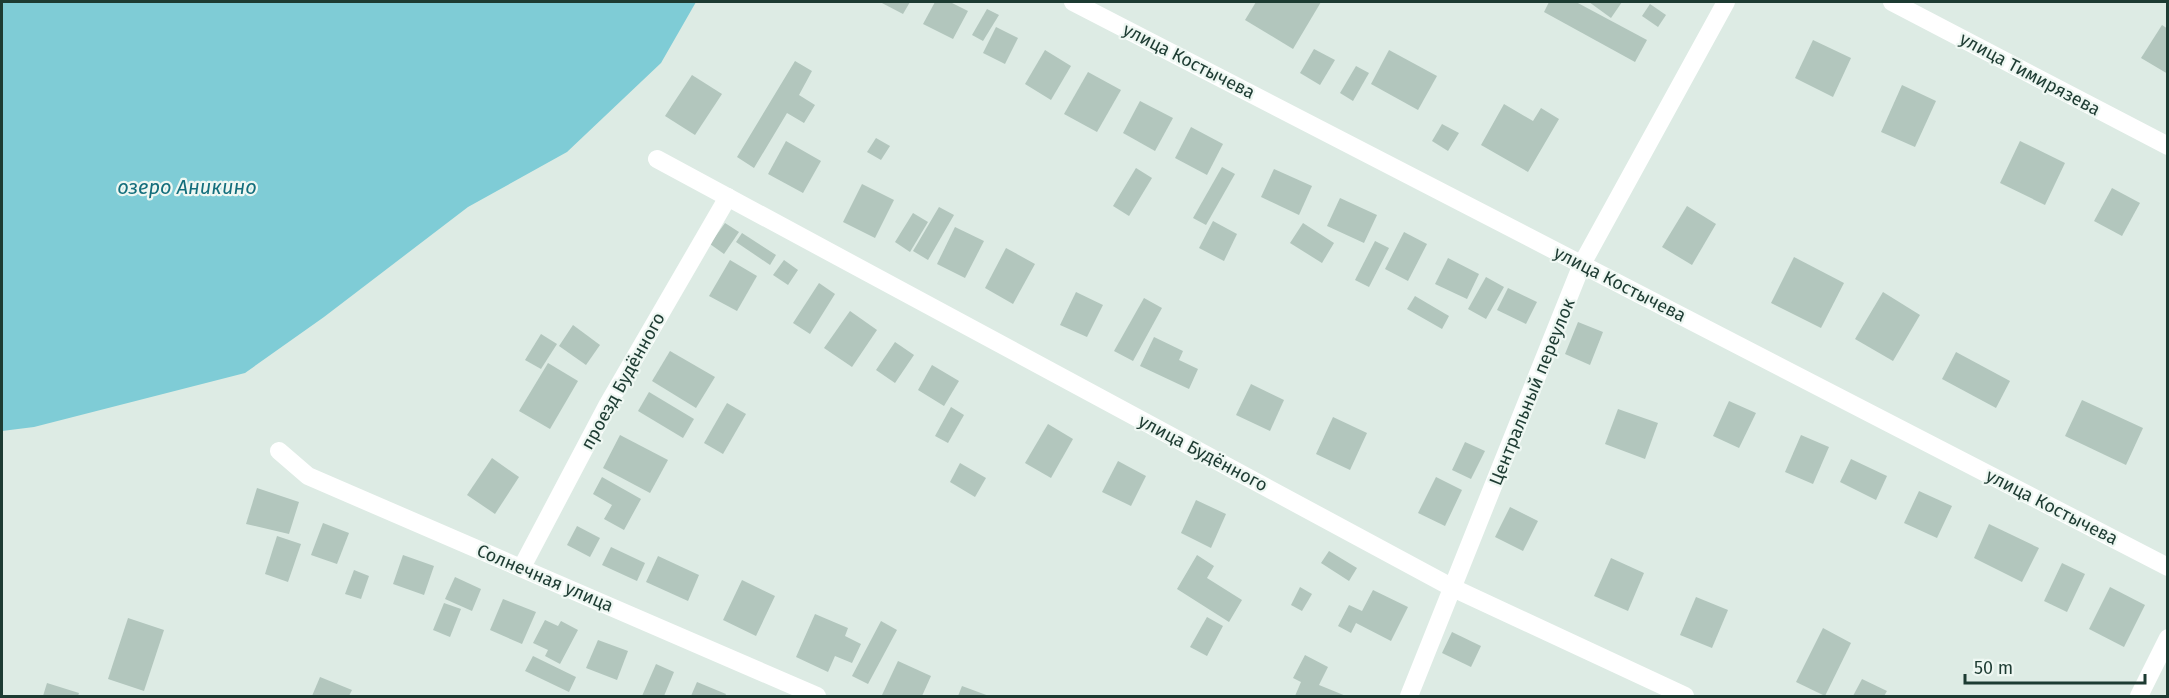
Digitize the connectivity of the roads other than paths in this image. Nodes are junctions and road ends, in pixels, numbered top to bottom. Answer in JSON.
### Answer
{"nodes":[{"id":1,"x":1073,"y":2,"type":"edge"},
{"id":2,"x":1726,"y":2,"type":"edge"},
{"id":3,"x":1892,"y":2,"type":"edge"},
{"id":4,"x":2168,"y":146,"type":"edge"},
{"id":5,"x":657,"y":159,"type":"dead end"},
{"id":6,"x":728,"y":197,"type":"junction"},
{"id":7,"x":1582,"y":264,"type":"junction"},
{"id":8,"x":279,"y":452,"type":"dead end"},
{"id":9,"x":522,"y":567,"type":"junction"},
{"id":10,"x":2168,"y":567,"type":"edge"},
{"id":11,"x":1453,"y":588,"type":"junction"},
{"id":12,"x":2168,"y":638,"type":"edge"},
{"id":13,"x":817,"y":696,"type":"edge"},
{"id":14,"x":1409,"y":696,"type":"edge"},
{"id":15,"x":1685,"y":696,"type":"edge"},
{"id":16,"x":2139,"y":696,"type":"edge"}],
"edges":[{"from":1,"to":7,"type":"street","name":"улица Костычева"},
{"from":2,"to":7,"type":"street","name":"Центральный переулок"},
{"from":3,"to":4,"type":"street","name":"улица Тимирязева"},
{"from":5,"to":6,"type":"street","name":"улица Будённого"},
{"from":6,"to":9,"type":"street","name":"проезд Будённого"},
{"from":6,"to":11,"type":"street","name":"улица Будённого"},
{"from":7,"to":10,"type":"street","name":"улица Костычева"},
{"from":7,"to":11,"type":"street","name":"Центральный переулок"},
{"from":8,"to":9,"type":"street","name":"Солнечная улица"},
{"from":9,"to":13,"type":"street","name":"Солнечная улица"},
{"from":11,"to":14,"type":"street","name":"Центральный переулок"},
{"from":11,"to":15,"type":"street","name":"улица Будённого"},
{"from":12,"to":16,"type":"street"}]}
